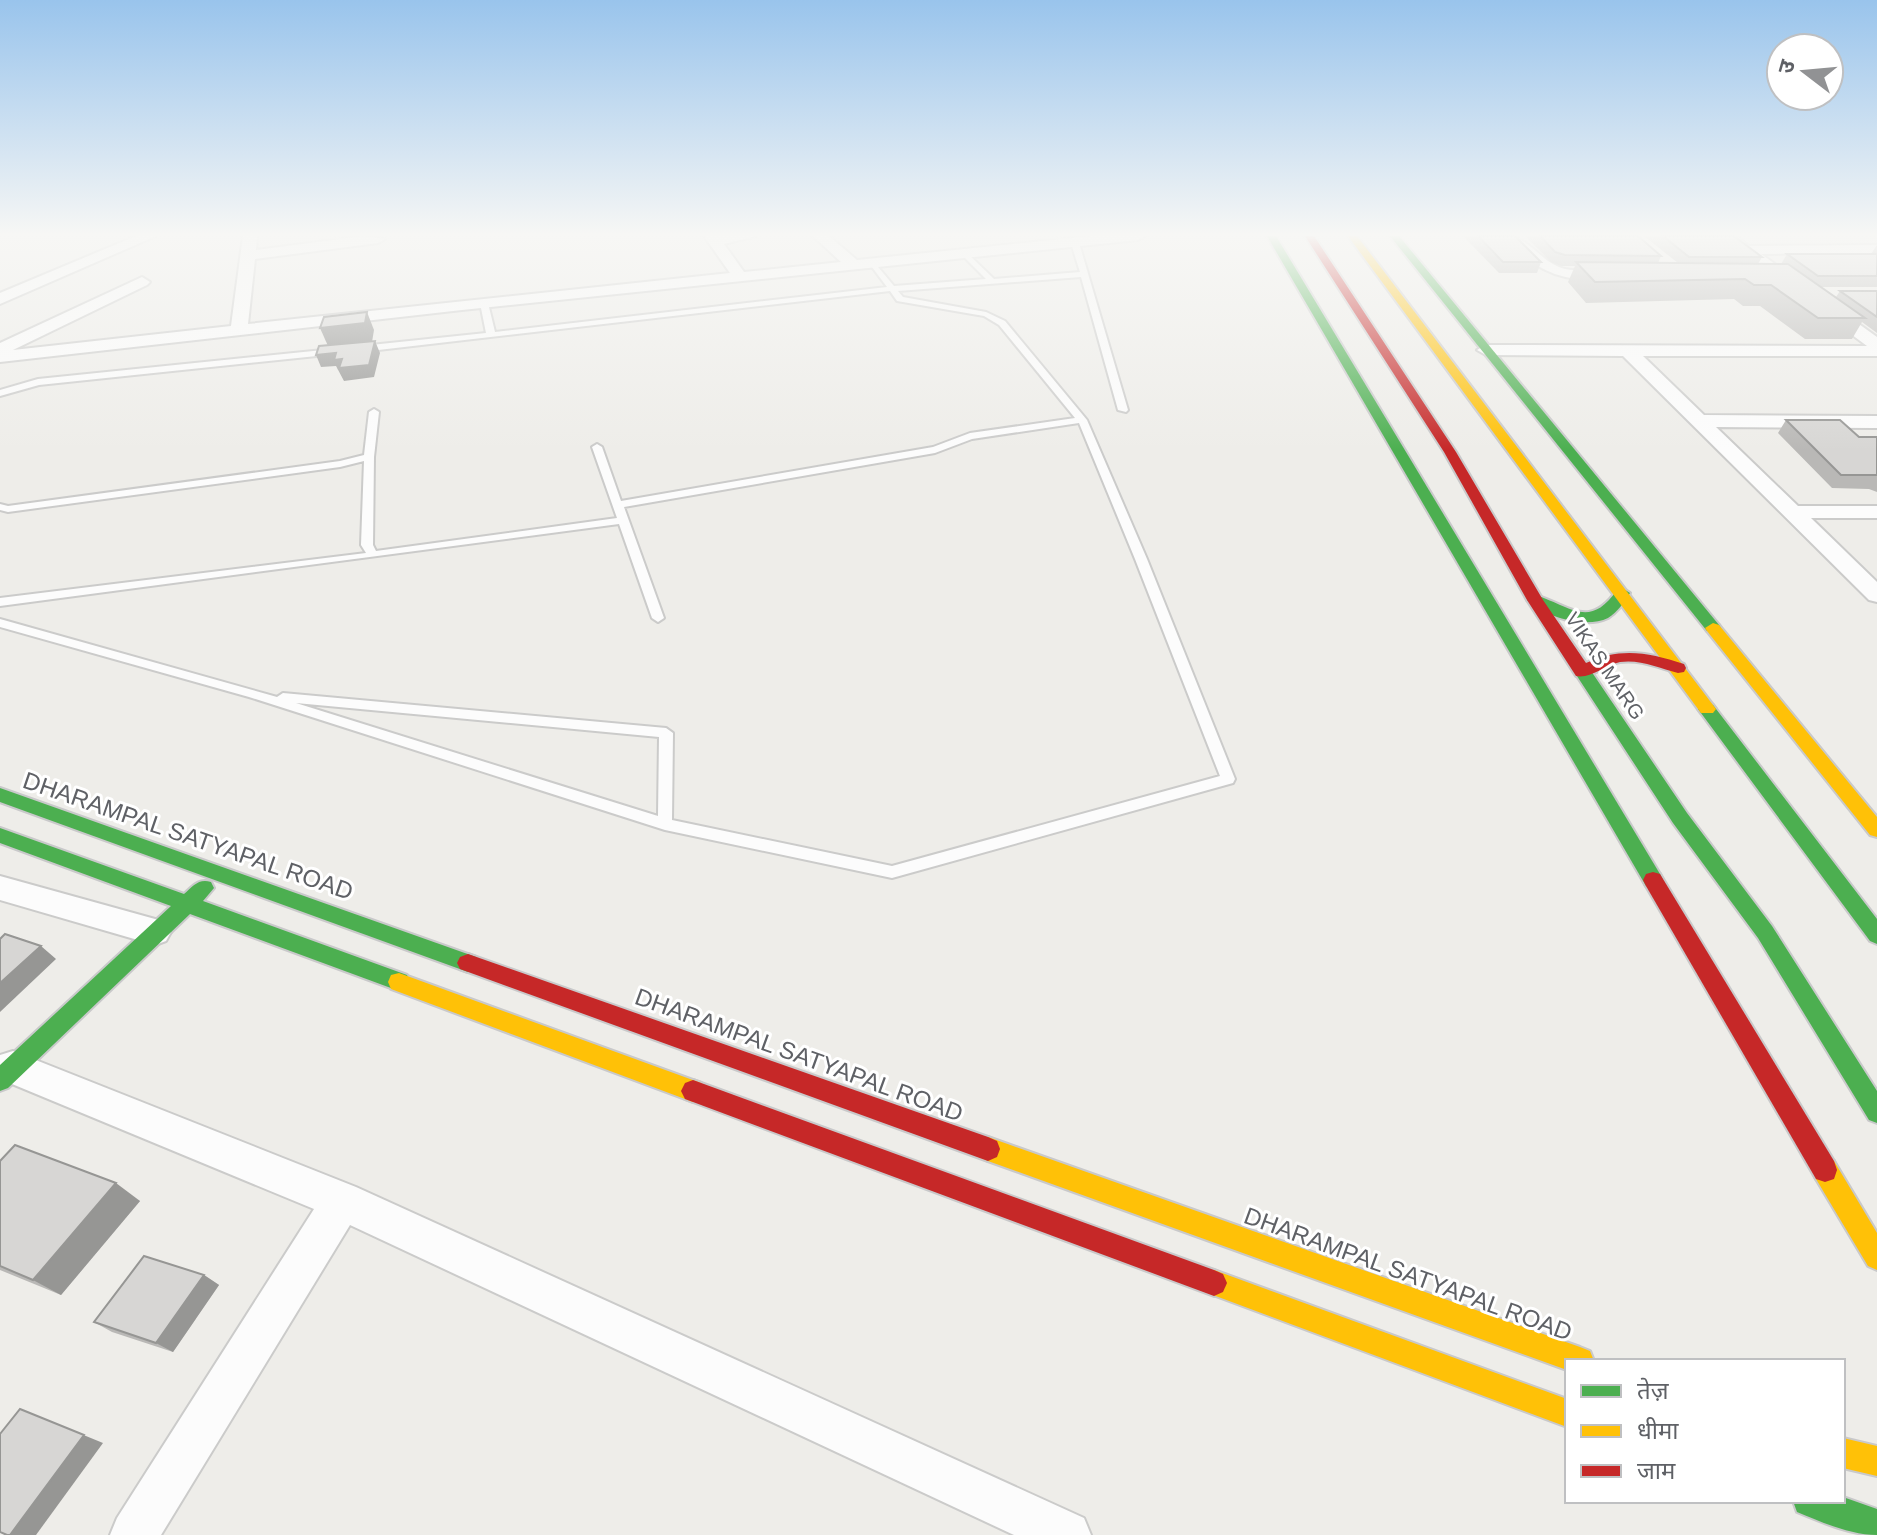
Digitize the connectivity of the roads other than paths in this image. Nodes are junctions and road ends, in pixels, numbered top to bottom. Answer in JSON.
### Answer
{"nodes":[{"id":1,"x":88,"y":308,"type":"edge"},
{"id":2,"x":242,"y":308,"type":"edge"},
{"id":3,"x":440,"y":308,"type":"edge"},
{"id":4,"x":485,"y":308,"type":"edge"},
{"id":5,"x":728,"y":308,"type":"edge"},
{"id":6,"x":937,"y":308,"type":"edge"},
{"id":7,"x":1094,"y":308,"type":"edge"},
{"id":8,"x":1314,"y":308,"type":"edge"},
{"id":9,"x":1356,"y":308,"type":"edge"},
{"id":10,"x":1406,"y":308,"type":"edge"},
{"id":11,"x":1452,"y":308,"type":"edge"},
{"id":12,"x":1825,"y":308,"type":"edge"},
{"id":13,"x":239,"y":329,"type":"junction"},
{"id":14,"x":491,"y":335,"type":"junction"},
{"id":15,"x":1877,"y":345,"type":"edge"},
{"id":16,"x":0,"y":350,"type":"edge"},
{"id":17,"x":1486,"y":350,"type":"junction"},
{"id":18,"x":1628,"y":351,"type":"junction"},
{"id":19,"x":1877,"y":351,"type":"edge"},
{"id":20,"x":0,"y":357,"type":"edge"},
{"id":21,"x":0,"y":393,"type":"edge"},
{"id":22,"x":1123,"y":410,"type":"dead end"},
{"id":23,"x":374,"y":412,"type":"dead end"},
{"id":24,"x":1082,"y":420,"type":"junction"},
{"id":25,"x":1702,"y":421,"type":"junction"},
{"id":26,"x":1877,"y":422,"type":"edge"},
{"id":27,"x":597,"y":447,"type":"dead end"},
{"id":28,"x":369,"y":457,"type":"junction"},
{"id":29,"x":616,"y":505,"type":"junction"},
{"id":30,"x":0,"y":507,"type":"edge"},
{"id":31,"x":1795,"y":512,"type":"junction"},
{"id":32,"x":1877,"y":512,"type":"edge"},
{"id":33,"x":621,"y":521,"type":"junction"},
{"id":34,"x":373,"y":555,"type":"junction"},
{"id":35,"x":1622,"y":593,"type":"junction"},
{"id":36,"x":1877,"y":595,"type":"edge"},
{"id":37,"x":1535,"y":600,"type":"junction"},
{"id":38,"x":0,"y":602,"type":"edge"},
{"id":39,"x":658,"y":618,"type":"dead end"},
{"id":40,"x":0,"y":623,"type":"edge"},
{"id":41,"x":1678,"y":668,"type":"junction"},
{"id":42,"x":1582,"y":672,"type":"junction"},
{"id":43,"x":254,"y":694,"type":"junction"},
{"id":44,"x":0,"y":795,"type":"edge"},
{"id":45,"x":665,"y":824,"type":"junction"},
{"id":46,"x":1877,"y":830,"type":"edge"},
{"id":47,"x":0,"y":835,"type":"edge"},
{"id":48,"x":222,"y":873,"type":"junction"},
{"id":49,"x":0,"y":888,"type":"edge"},
{"id":50,"x":186,"y":903,"type":"junction"},
{"id":51,"x":155,"y":932,"type":"junction"},
{"id":52,"x":1877,"y":935,"type":"edge"},
{"id":53,"x":6,"y":1074,"type":"edge"},
{"id":54,"x":1877,"y":1112,"type":"edge"},
{"id":55,"x":342,"y":1201,"type":"junction"},
{"id":56,"x":1877,"y":1257,"type":"edge"},
{"id":57,"x":1574,"y":1359,"type":"edge"},
{"id":58,"x":1565,"y":1412,"type":"edge"},
{"id":59,"x":1845,"y":1453,"type":"edge"},
{"id":60,"x":1877,"y":1461,"type":"edge"},
{"id":61,"x":1814,"y":1503,"type":"edge"},
{"id":62,"x":1877,"y":1524,"type":"edge"},
{"id":63,"x":134,"y":1535,"type":"edge"},
{"id":64,"x":1067,"y":1535,"type":"edge"}],
"edges":[{"from":1,"to":16,"type":"street"},
{"from":2,"to":13,"type":"street"},
{"from":3,"to":13,"type":"street"},
{"from":4,"to":14,"type":"lane"},
{"from":5,"to":14,"type":"lane"},
{"from":6,"to":24,"type":"lane"},
{"from":7,"to":22,"type":"lane"},
{"from":8,"to":56,"type":"street"},
{"from":9,"to":37,"type":"street","name":"VIKAS MARG"},
{"from":10,"to":35,"type":"street"},
{"from":11,"to":17,"type":"street"},
{"from":12,"to":15,"type":"street"},
{"from":13,"to":20,"type":"street"},
{"from":14,"to":21,"type":"lane"},
{"from":17,"to":18,"type":"street"},
{"from":17,"to":46,"type":"street"},
{"from":18,"to":19,"type":"street"},
{"from":18,"to":25,"type":"street"},
{"from":23,"to":28,"type":"lane"},
{"from":24,"to":29,"type":"lane"},
{"from":24,"to":45,"type":"lane"},
{"from":25,"to":26,"type":"street"},
{"from":25,"to":31,"type":"street"},
{"from":27,"to":29,"type":"lane"},
{"from":28,"to":30,"type":"lane"},
{"from":28,"to":34,"type":"lane"},
{"from":29,"to":33,"type":"lane"},
{"from":31,"to":32,"type":"street"},
{"from":31,"to":36,"type":"street"},
{"from":33,"to":34,"type":"lane"},
{"from":33,"to":39,"type":"lane"},
{"from":34,"to":38,"type":"lane"},
{"from":35,"to":37,"type":"street"},
{"from":35,"to":41,"type":"street"},
{"from":37,"to":42,"type":"street","name":"VIKAS MARG"},
{"from":40,"to":43,"type":"lane"},
{"from":41,"to":42,"type":"street"},
{"from":41,"to":52,"type":"street"},
{"from":42,"to":54,"type":"street","name":"VIKAS MARG"},
{"from":43,"to":45,"type":"lane"},
{"from":43,"to":45,"type":"lane"},
{"from":44,"to":48,"type":"street","name":"DHARAMPAL SATYAPAL ROAD"},
{"from":47,"to":50,"type":"street"},
{"from":48,"to":50,"type":"street"},
{"from":48,"to":57,"type":"street","name":"DHARAMPAL SATYAPAL ROAD"},
{"from":49,"to":51,"type":"street"},
{"from":50,"to":51,"type":"street"},
{"from":50,"to":58,"type":"street"},
{"from":51,"to":53,"type":"street"},
{"from":53,"to":55,"type":"street"},
{"from":55,"to":63,"type":"street"},
{"from":55,"to":64,"type":"street"},
{"from":59,"to":60,"type":"street"},
{"from":61,"to":62,"type":"street"}]}
